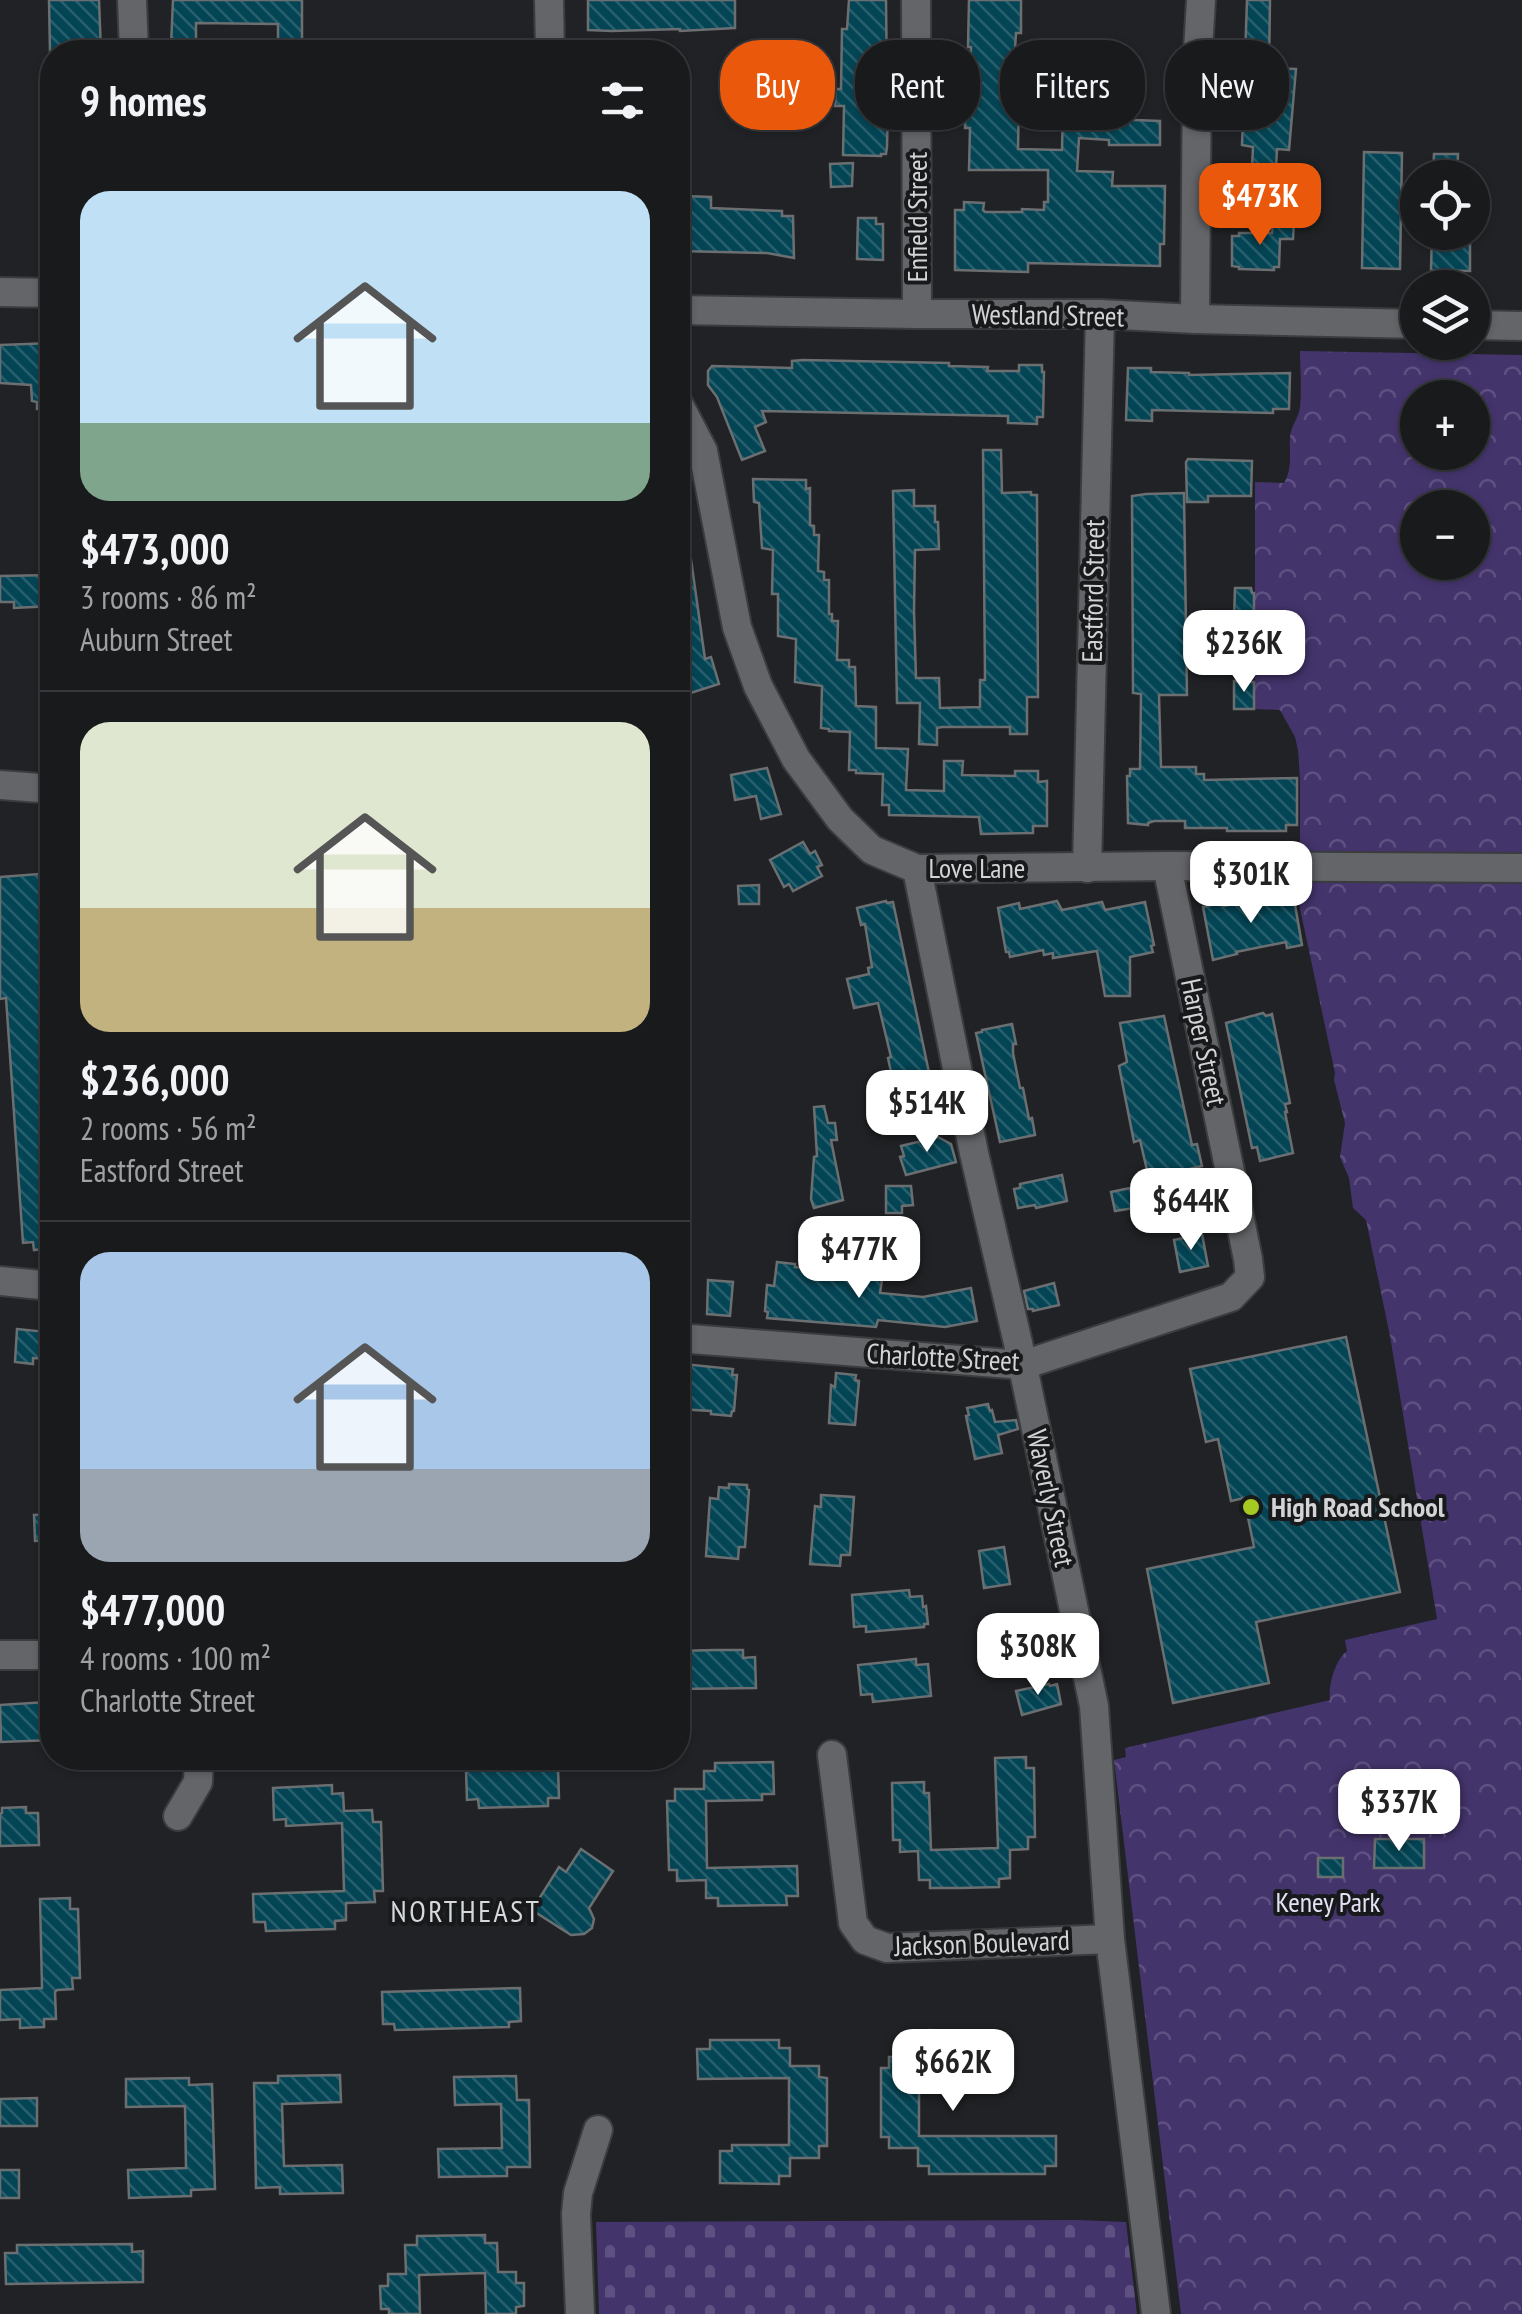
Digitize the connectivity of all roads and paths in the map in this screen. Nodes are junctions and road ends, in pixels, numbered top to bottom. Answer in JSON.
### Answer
{"nodes":[{"id":1,"x":132,"y":0,"type":"edge"},
{"id":2,"x":549,"y":0,"type":"edge"},
{"id":3,"x":916,"y":0,"type":"edge"},
{"id":4,"x":1201,"y":0,"type":"edge"},
{"id":5,"x":134,"y":40,"type":"edge"},
{"id":6,"x":550,"y":40,"type":"edge"},
{"id":7,"x":0,"y":292,"type":"edge"},
{"id":8,"x":40,"y":293,"type":"edge"},
{"id":9,"x":690,"y":310,"type":"edge"},
{"id":10,"x":918,"y":314,"type":"junction"},
{"id":11,"x":1100,"y":314,"type":"junction"},
{"id":12,"x":1194,"y":319,"type":"junction"},
{"id":13,"x":1400,"y":324,"type":"edge"},
{"id":14,"x":1490,"y":325,"type":"edge"},
{"id":15,"x":1522,"y":326,"type":"edge"},
{"id":16,"x":690,"y":426,"type":"edge"},
{"id":17,"x":0,"y":785,"type":"edge"},
{"id":18,"x":40,"y":789,"type":"edge"},
{"id":19,"x":1168,"y":866,"type":"junction"},
{"id":20,"x":1086,"y":868,"type":"junction"},
{"id":21,"x":1522,"y":868,"type":"edge"},
{"id":22,"x":917,"y":869,"type":"junction"},
{"id":23,"x":1250,"y":1277,"type":"joint"},
{"id":24,"x":0,"y":1281,"type":"edge"},
{"id":25,"x":40,"y":1285,"type":"edge"},
{"id":26,"x":690,"y":1339,"type":"edge"},
{"id":27,"x":1023,"y":1365,"type":"junction"},
{"id":28,"x":40,"y":1654,"type":"edge"},
{"id":29,"x":0,"y":1656,"type":"edge"},
{"id":30,"x":832,"y":1755,"type":"dead end"},
{"id":31,"x":198,"y":1770,"type":"edge"},
{"id":32,"x":178,"y":1816,"type":"dead end"},
{"id":33,"x":1110,"y":1939,"type":"junction"},
{"id":34,"x":598,"y":2130,"type":"dead end"},
{"id":35,"x":580,"y":2314,"type":"edge"},
{"id":36,"x":1156,"y":2314,"type":"edge"}],
"edges":[{"from":1,"to":5,"type":"street"},
{"from":2,"to":6,"type":"street"},
{"from":3,"to":10,"type":"street","name":"Enfield Street"},
{"from":4,"to":12,"type":"street"},
{"from":7,"to":8,"type":"street"},
{"from":9,"to":10,"type":"street","name":"Westland Street"},
{"from":10,"to":11,"type":"street","name":"Westland Street"},
{"from":11,"to":12,"type":"street","name":"Westland Street"},
{"from":11,"to":20,"type":"street","name":"Eastford Street"},
{"from":12,"to":13,"type":"street","name":"Westland Street"},
{"from":14,"to":15,"type":"street"},
{"from":16,"to":22,"type":"street","name":"Love Lane"},
{"from":17,"to":18,"type":"street"},
{"from":19,"to":20,"type":"street","name":"Love Lane"},
{"from":19,"to":21,"type":"street","name":"Love Lane"},
{"from":19,"to":23,"type":"street","name":"Harper Street"},
{"from":20,"to":22,"type":"street","name":"Love Lane"},
{"from":22,"to":27,"type":"street","name":"Waverly Street"},
{"from":23,"to":27,"type":"street","name":"Charlotte Street"},
{"from":24,"to":25,"type":"street"},
{"from":26,"to":27,"type":"street","name":"Charlotte Street"},
{"from":27,"to":33,"type":"street","name":"Waverly Street"},
{"from":28,"to":29,"type":"street"},
{"from":30,"to":33,"type":"street","name":"Jackson Boulevard"},
{"from":31,"to":32,"type":"street"},
{"from":33,"to":36,"type":"street","name":"Waverly Street"},
{"from":34,"to":35,"type":"street"}]}
